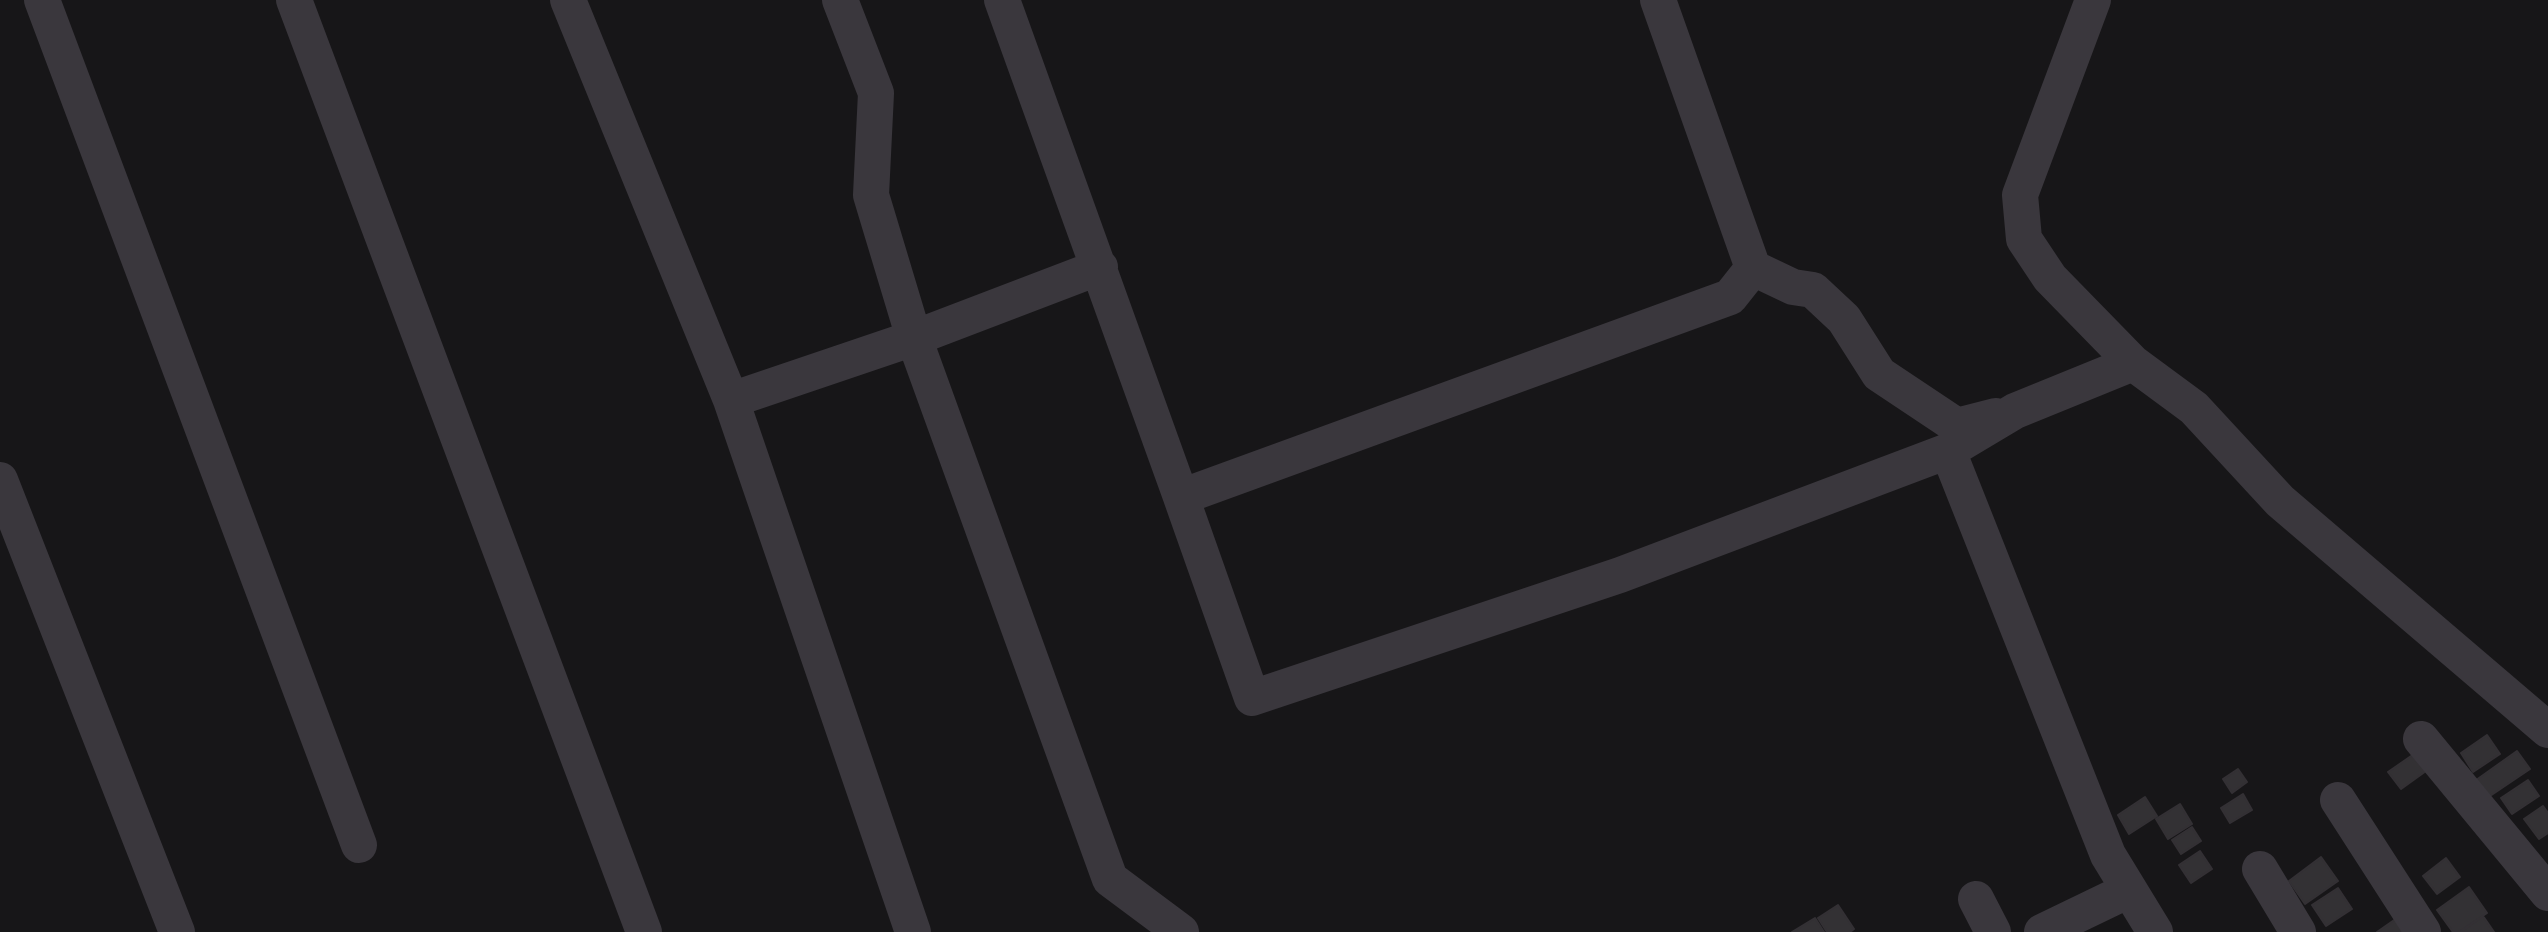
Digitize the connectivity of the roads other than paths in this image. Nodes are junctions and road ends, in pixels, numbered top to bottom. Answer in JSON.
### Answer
{"nodes":[{"id":1,"x":42,"y":0,"type":"edge"},
{"id":2,"x":294,"y":0,"type":"edge"},
{"id":3,"x":568,"y":0,"type":"edge"},
{"id":4,"x":840,"y":0,"type":"edge"},
{"id":5,"x":1002,"y":0,"type":"edge"},
{"id":6,"x":1658,"y":0,"type":"edge"},
{"id":7,"x":2093,"y":0,"type":"edge"},
{"id":8,"x":1100,"y":267,"type":"junction"},
{"id":9,"x":1753,"y":268,"type":"junction"},
{"id":10,"x":914,"y":338,"type":"junction"},
{"id":11,"x":2133,"y":363,"type":"junction"},
{"id":12,"x":731,"y":400,"type":"junction"},
{"id":13,"x":2015,"y":411,"type":"junction"},
{"id":14,"x":1948,"y":451,"type":"junction"},
{"id":15,"x":0,"y":480,"type":"edge"},
{"id":16,"x":1181,"y":497,"type":"junction"},
{"id":17,"x":2548,"y":730,"type":"edge"},
{"id":18,"x":2421,"y":739,"type":"dead end"},
{"id":19,"x":2338,"y":800,"type":"dead end"},
{"id":20,"x":359,"y":845,"type":"dead end"},
{"id":21,"x":2260,"y":869,"type":"dead end"},
{"id":22,"x":2129,"y":890,"type":"junction"},
{"id":23,"x":2548,"y":893,"type":"edge"},
{"id":24,"x":1976,"y":899,"type":"dead end"},
{"id":25,"x":177,"y":932,"type":"edge"},
{"id":26,"x":644,"y":932,"type":"edge"},
{"id":27,"x":913,"y":932,"type":"edge"},
{"id":28,"x":1181,"y":932,"type":"edge"},
{"id":29,"x":1993,"y":932,"type":"edge"},
{"id":30,"x":2042,"y":932,"type":"edge"},
{"id":31,"x":2155,"y":932,"type":"edge"},
{"id":32,"x":2298,"y":932,"type":"edge"},
{"id":33,"x":2423,"y":932,"type":"edge"}],
"edges":[{"from":1,"to":20,"type":"street"},
{"from":2,"to":26,"type":"street"},
{"from":3,"to":12,"type":"street"},
{"from":4,"to":10,"type":"street"},
{"from":5,"to":8,"type":"street"},
{"from":6,"to":9,"type":"street"},
{"from":7,"to":11,"type":"street"},
{"from":8,"to":10,"type":"street"},
{"from":8,"to":16,"type":"street"},
{"from":9,"to":13,"type":"street"},
{"from":9,"to":16,"type":"street"},
{"from":10,"to":12,"type":"street"},
{"from":10,"to":28,"type":"street"},
{"from":11,"to":13,"type":"street"},
{"from":11,"to":17,"type":"street"},
{"from":12,"to":27,"type":"street"},
{"from":13,"to":14,"type":"street"},
{"from":14,"to":16,"type":"street"},
{"from":14,"to":22,"type":"street"},
{"from":15,"to":25,"type":"street"},
{"from":18,"to":23,"type":"street"},
{"from":19,"to":33,"type":"street"},
{"from":21,"to":32,"type":"street"},
{"from":22,"to":30,"type":"street"},
{"from":22,"to":31,"type":"street"},
{"from":24,"to":29,"type":"street"}]}
